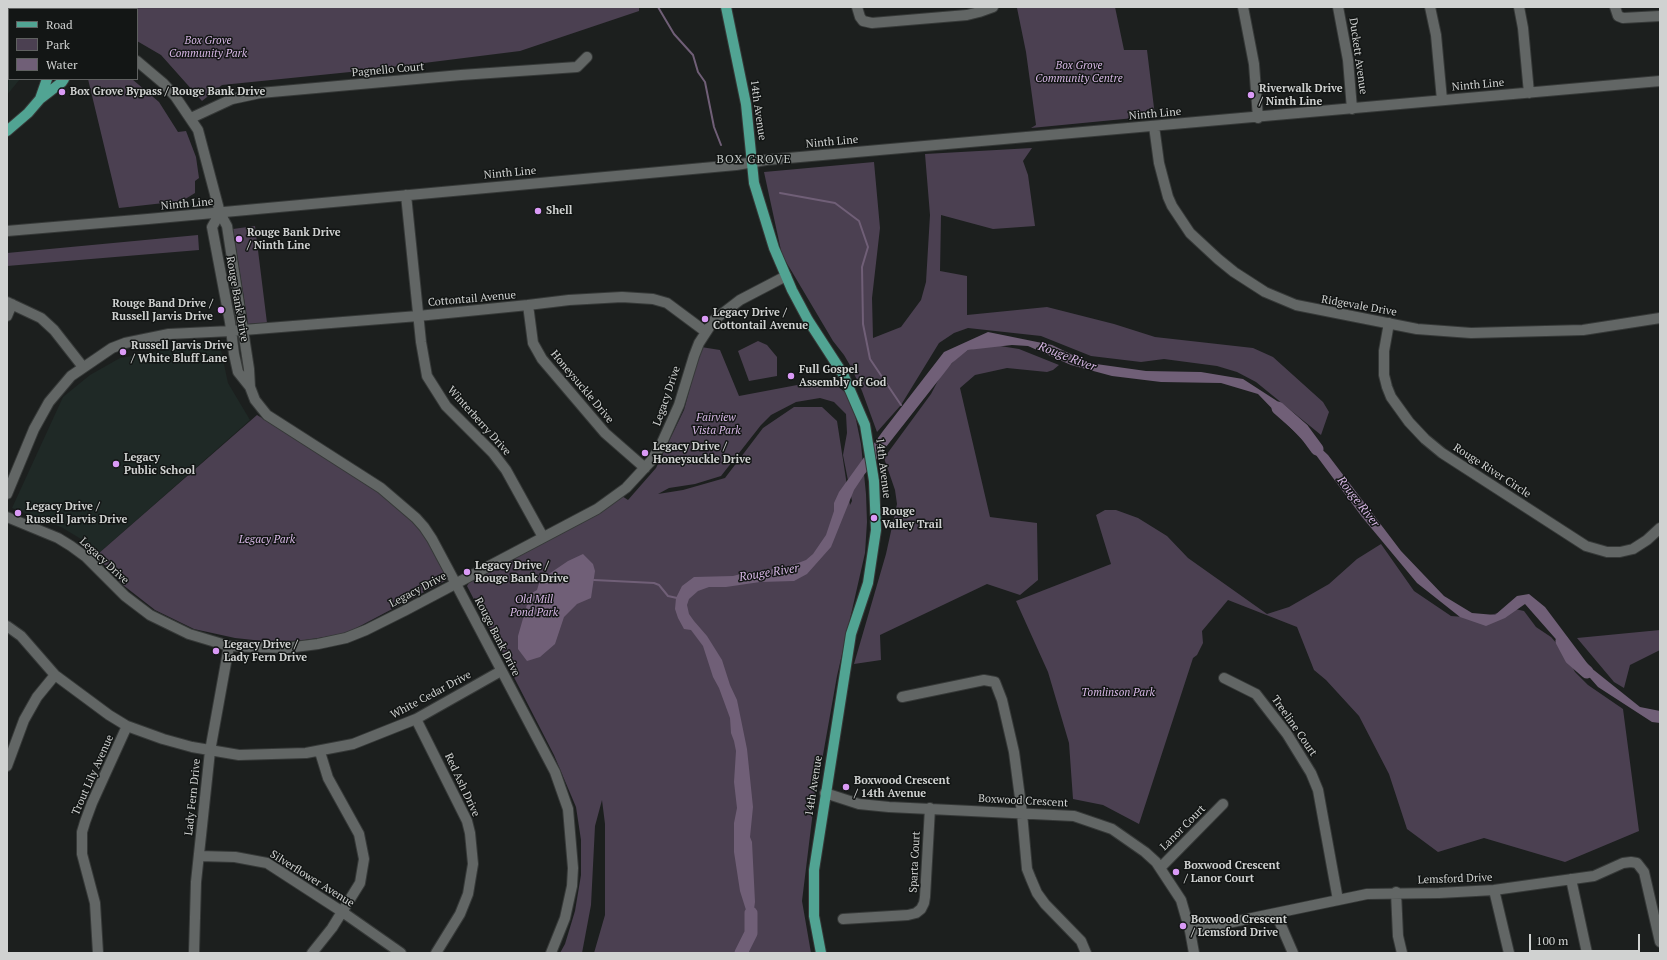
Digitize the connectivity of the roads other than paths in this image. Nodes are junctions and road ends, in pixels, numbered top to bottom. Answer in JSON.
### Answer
{"nodes":[{"id":1,"x":726,"y":7,"type":"edge"},
{"id":2,"x":857,"y":7,"type":"edge"},
{"id":3,"x":993,"y":7,"type":"edge"},
{"id":4,"x":1243,"y":7,"type":"edge"},
{"id":5,"x":1338,"y":7,"type":"edge"},
{"id":6,"x":1430,"y":7,"type":"edge"},
{"id":7,"x":1519,"y":7,"type":"edge"},
{"id":8,"x":1614,"y":7,"type":"edge"},
{"id":9,"x":939,"y":12,"type":"edge"},
{"id":10,"x":1660,"y":16,"type":"edge"},
{"id":11,"x":587,"y":57,"type":"dead end"},
{"id":12,"x":138,"y":62,"type":"edge"},
{"id":13,"x":47,"y":80,"type":"edge"},
{"id":14,"x":63,"y":80,"type":"edge"},
{"id":15,"x":1660,"y":81,"type":"edge"},
{"id":16,"x":1529,"y":93,"type":"junction"},
{"id":17,"x":40,"y":99,"type":"junction"},
{"id":18,"x":1442,"y":100,"type":"junction"},
{"id":19,"x":1352,"y":108,"type":"junction"},
{"id":20,"x":192,"y":118,"type":"junction"},
{"id":21,"x":1258,"y":118,"type":"junction"},
{"id":22,"x":1154,"y":126,"type":"junction"},
{"id":23,"x":7,"y":131,"type":"edge"},
{"id":24,"x":752,"y":162,"type":"junction"},
{"id":25,"x":406,"y":195,"type":"junction"},
{"id":26,"x":220,"y":213,"type":"junction"},
{"id":27,"x":7,"y":231,"type":"edge"},
{"id":28,"x":786,"y":276,"type":"junction"},
{"id":29,"x":769,"y":286,"type":"junction"},
{"id":30,"x":792,"y":290,"type":"junction"},
{"id":31,"x":9,"y":303,"type":"edge"},
{"id":32,"x":528,"y":305,"type":"junction"},
{"id":33,"x":7,"y":316,"type":"edge"},
{"id":34,"x":418,"y":316,"type":"junction"},
{"id":35,"x":1660,"y":318,"type":"edge"},
{"id":36,"x":1389,"y":323,"type":"junction"},
{"id":37,"x":242,"y":330,"type":"junction"},
{"id":38,"x":231,"y":331,"type":"junction"},
{"id":39,"x":706,"y":332,"type":"junction"},
{"id":40,"x":83,"y":367,"type":"junction"},
{"id":41,"x":250,"y":387,"type":"junction"},
{"id":42,"x":645,"y":468,"type":"junction"},
{"id":43,"x":7,"y":494,"type":"edge"},
{"id":44,"x":7,"y":517,"type":"edge"},
{"id":45,"x":1660,"y":528,"type":"edge"},
{"id":46,"x":543,"y":537,"type":"junction"},
{"id":47,"x":456,"y":584,"type":"junction"},
{"id":48,"x":7,"y":626,"type":"edge"},
{"id":49,"x":229,"y":646,"type":"junction"},
{"id":50,"x":501,"y":671,"type":"junction"},
{"id":51,"x":55,"y":675,"type":"junction"},
{"id":52,"x":1224,"y":678,"type":"dead end"},
{"id":53,"x":902,"y":697,"type":"dead end"},
{"id":54,"x":416,"y":719,"type":"junction"},
{"id":55,"x":128,"y":726,"type":"junction"},
{"id":56,"x":210,"y":751,"type":"junction"},
{"id":57,"x":320,"y":752,"type":"junction"},
{"id":58,"x":7,"y":766,"type":"edge"},
{"id":59,"x":825,"y":793,"type":"junction"},
{"id":60,"x":1223,"y":804,"type":"dead end"},
{"id":61,"x":930,"y":808,"type":"junction"},
{"id":62,"x":1022,"y":812,"type":"junction"},
{"id":63,"x":199,"y":856,"type":"junction"},
{"id":64,"x":1160,"y":868,"type":"junction"},
{"id":65,"x":1571,"y":879,"type":"junction"},
{"id":66,"x":1494,"y":890,"type":"junction"},
{"id":67,"x":1396,"y":892,"type":"junction"},
{"id":68,"x":1338,"y":900,"type":"junction"},
{"id":69,"x":342,"y":911,"type":"junction"},
{"id":70,"x":1278,"y":913,"type":"junction"},
{"id":71,"x":843,"y":919,"type":"dead end"},
{"id":72,"x":1190,"y":931,"type":"junction"},
{"id":73,"x":1660,"y":942,"type":"edge"},
{"id":74,"x":98,"y":953,"type":"edge"},
{"id":75,"x":194,"y":953,"type":"edge"},
{"id":76,"x":312,"y":953,"type":"edge"},
{"id":77,"x":401,"y":953,"type":"edge"},
{"id":78,"x":436,"y":953,"type":"edge"},
{"id":79,"x":551,"y":953,"type":"edge"},
{"id":80,"x":821,"y":953,"type":"edge"},
{"id":81,"x":1086,"y":953,"type":"edge"},
{"id":82,"x":1194,"y":953,"type":"edge"},
{"id":83,"x":1293,"y":953,"type":"edge"},
{"id":84,"x":1402,"y":953,"type":"edge"},
{"id":85,"x":1509,"y":953,"type":"edge"},
{"id":86,"x":1587,"y":953,"type":"edge"}],
"edges":[{"from":1,"to":24,"type":"main road","name":"14th Avenue"},
{"from":2,"to":9,"type":"street"},
{"from":3,"to":9,"type":"street"},
{"from":4,"to":21,"type":"street"},
{"from":5,"to":19,"type":"street","name":"Duckett Avenue"},
{"from":6,"to":18,"type":"street"},
{"from":7,"to":16,"type":"street"},
{"from":8,"to":10,"type":"street"},
{"from":11,"to":20,"type":"street","name":"Pagnello Court"},
{"from":12,"to":20,"type":"street","name":"Rouge Bank Drive"},
{"from":13,"to":17,"type":"main road"},
{"from":14,"to":17,"type":"main road"},
{"from":15,"to":16,"type":"street","name":"Ninth Line"},
{"from":16,"to":18,"type":"street","name":"Ninth Line"},
{"from":17,"to":23,"type":"main road"},
{"from":18,"to":19,"type":"street","name":"Ninth Line"},
{"from":19,"to":21,"type":"street","name":"Ninth Line"},
{"from":20,"to":26,"type":"street","name":"Rouge Bank Drive"},
{"from":21,"to":22,"type":"street","name":"Ninth Line"},
{"from":22,"to":24,"type":"street","name":"Ninth Line"},
{"from":22,"to":36,"type":"street","name":"Ridgevale Drive"},
{"from":24,"to":25,"type":"street","name":"Ninth Line"},
{"from":24,"to":28,"type":"main road","name":"14th Avenue"},
{"from":25,"to":26,"type":"street","name":"Ninth Line"},
{"from":25,"to":34,"type":"street","name":"Winterberry Drive"},
{"from":26,"to":27,"type":"street","name":"Ninth Line"},
{"from":26,"to":37,"type":"street","name":"Rouge Bank Drive"},
{"from":26,"to":38,"type":"street","name":"Rouge Bank Drive"},
{"from":28,"to":29,"type":"street","name":"Legacy Drive"},
{"from":28,"to":30,"type":"main road","name":"14th Avenue"},
{"from":29,"to":30,"type":"street"},
{"from":29,"to":39,"type":"street","name":"Legacy Drive"},
{"from":30,"to":59,"type":"main road","name":"14th Avenue"},
{"from":31,"to":33,"type":"street"},
{"from":31,"to":40,"type":"street"},
{"from":32,"to":34,"type":"street","name":"Cottontail Avenue"},
{"from":32,"to":39,"type":"street","name":"Cottontail Avenue"},
{"from":32,"to":42,"type":"street","name":"Honeysuckle Drive"},
{"from":34,"to":37,"type":"street","name":"Cottontail Avenue"},
{"from":34,"to":46,"type":"street","name":"Winterberry Drive"},
{"from":35,"to":36,"type":"street","name":"Ridgevale Drive"},
{"from":36,"to":45,"type":"street","name":"Rouge River Circle"},
{"from":37,"to":38,"type":"street","name":"Cottontail Avenue"},
{"from":37,"to":41,"type":"street","name":"Rouge Bank Drive"},
{"from":38,"to":40,"type":"street","name":"Cottontail Avenue"},
{"from":38,"to":41,"type":"street","name":"Rouge Bank Drive"},
{"from":39,"to":42,"type":"street","name":"Legacy Drive"},
{"from":40,"to":43,"type":"street","name":"Cottontail Avenue"},
{"from":41,"to":47,"type":"street","name":"Rouge Bank Drive"},
{"from":42,"to":46,"type":"street","name":"Legacy Drive"},
{"from":44,"to":49,"type":"street","name":"Legacy Drive"},
{"from":46,"to":47,"type":"street","name":"Legacy Drive"},
{"from":47,"to":49,"type":"street","name":"Legacy Drive"},
{"from":47,"to":50,"type":"street","name":"Rouge Bank Drive"},
{"from":48,"to":51,"type":"street","name":"White Cedar Drive"},
{"from":49,"to":56,"type":"street","name":"Lady Fern Drive"},
{"from":50,"to":54,"type":"street","name":"White Cedar Drive"},
{"from":50,"to":79,"type":"street","name":"Rouge Bank Drive"},
{"from":51,"to":55,"type":"street","name":"White Cedar Drive"},
{"from":51,"to":58,"type":"street"},
{"from":52,"to":68,"type":"street","name":"Treeline Court"},
{"from":53,"to":62,"type":"street"},
{"from":54,"to":57,"type":"street","name":"White Cedar Drive"},
{"from":54,"to":78,"type":"street","name":"Red Ash Drive"},
{"from":55,"to":56,"type":"street","name":"White Cedar Drive"},
{"from":55,"to":74,"type":"street","name":"Trout Lily Avenue"},
{"from":56,"to":57,"type":"street","name":"White Cedar Drive"},
{"from":56,"to":63,"type":"street","name":"Lady Fern Drive"},
{"from":57,"to":69,"type":"street"},
{"from":59,"to":61,"type":"street","name":"Boxwood Crescent"},
{"from":59,"to":80,"type":"main road","name":"14th Avenue"},
{"from":60,"to":64,"type":"street","name":"Lanor Court"},
{"from":61,"to":62,"type":"street","name":"Boxwood Crescent"},
{"from":61,"to":71,"type":"street","name":"Sparta Court"},
{"from":62,"to":64,"type":"street","name":"Boxwood Crescent"},
{"from":62,"to":81,"type":"street"},
{"from":63,"to":69,"type":"street","name":"Silverflower Avenue"},
{"from":63,"to":75,"type":"street","name":"Lady Fern Drive"},
{"from":64,"to":72,"type":"street","name":"Boxwood Crescent"},
{"from":65,"to":66,"type":"street","name":"Lemsford Drive"},
{"from":65,"to":73,"type":"street","name":"Lemsford Drive"},
{"from":65,"to":86,"type":"street"},
{"from":66,"to":67,"type":"street","name":"Lemsford Drive"},
{"from":66,"to":85,"type":"street"},
{"from":67,"to":68,"type":"street","name":"Lemsford Drive"},
{"from":67,"to":84,"type":"street"},
{"from":68,"to":70,"type":"street","name":"Lemsford Drive"},
{"from":69,"to":76,"type":"street"},
{"from":69,"to":77,"type":"street","name":"Silverflower Avenue"},
{"from":70,"to":72,"type":"street","name":"Lemsford Drive"},
{"from":70,"to":83,"type":"street"},
{"from":72,"to":82,"type":"street","name":"Boxwood Crescent"}]}
